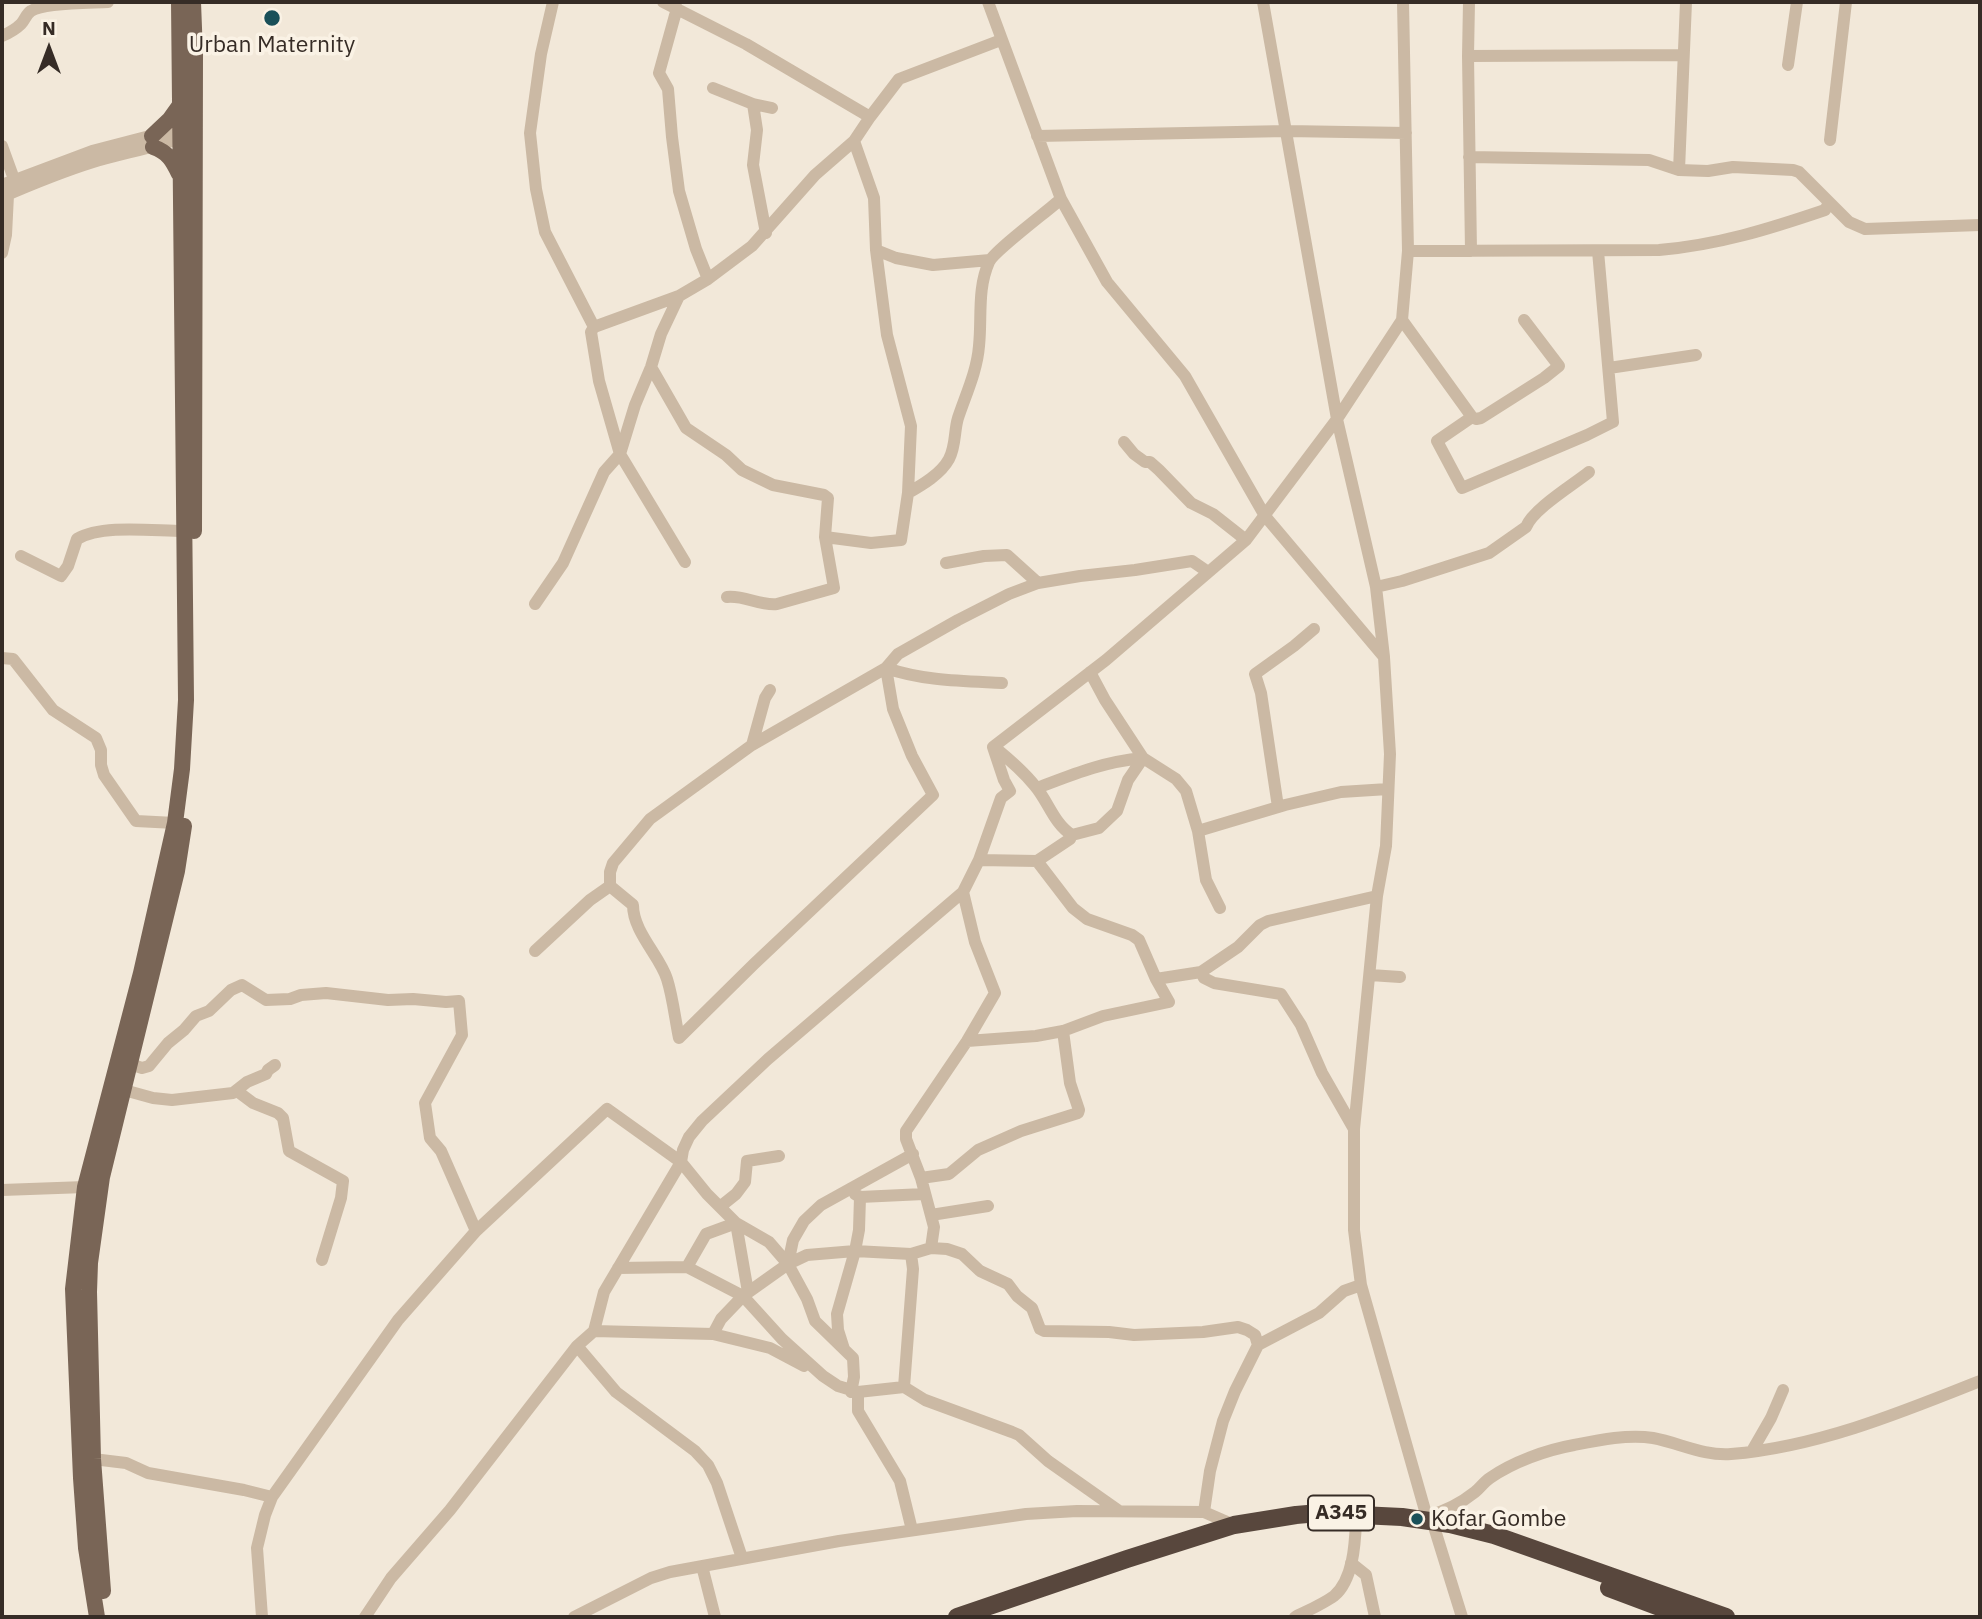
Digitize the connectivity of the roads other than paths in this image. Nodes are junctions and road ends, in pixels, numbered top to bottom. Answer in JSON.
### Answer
{"nodes":[{"id":1,"x":108,"y":2,"type":"edge"},
{"id":2,"x":179,"y":2,"type":"edge"},
{"id":3,"x":193,"y":2,"type":"edge"},
{"id":4,"x":553,"y":2,"type":"edge"},
{"id":5,"x":663,"y":2,"type":"edge"},
{"id":6,"x":988,"y":2,"type":"edge"},
{"id":7,"x":1264,"y":2,"type":"edge"},
{"id":8,"x":1403,"y":2,"type":"edge"},
{"id":9,"x":1469,"y":2,"type":"edge"},
{"id":10,"x":1686,"y":2,"type":"edge"},
{"id":11,"x":1797,"y":2,"type":"edge"},
{"id":12,"x":1846,"y":2,"type":"edge"},
{"id":13,"x":677,"y":8,"type":"junction"},
{"id":14,"x":2,"y":36,"type":"edge"},
{"id":15,"x":1001,"y":40,"type":"junction"},
{"id":16,"x":1683,"y":55,"type":"junction"},
{"id":17,"x":1468,"y":56,"type":"junction"},
{"id":18,"x":1788,"y":65,"type":"dead end"},
{"id":19,"x":713,"y":88,"type":"dead end"},
{"id":20,"x":752,"y":104,"type":"junction"},
{"id":21,"x":180,"y":105,"type":"junction"},
{"id":22,"x":772,"y":108,"type":"dead end"},
{"id":23,"x":870,"y":117,"type":"junction"},
{"id":24,"x":187,"y":131,"type":"junction"},
{"id":25,"x":1287,"y":131,"type":"junction"},
{"id":26,"x":1406,"y":133,"type":"junction"},
{"id":27,"x":1037,"y":136,"type":"junction"},
{"id":28,"x":1830,"y":140,"type":"dead end"},
{"id":29,"x":854,"y":141,"type":"junction"},
{"id":30,"x":153,"y":142,"type":"junction"},
{"id":31,"x":2,"y":146,"type":"edge"},
{"id":32,"x":1469,"y":157,"type":"junction"},
{"id":33,"x":1679,"y":170,"type":"junction"},
{"id":34,"x":180,"y":176,"type":"junction"},
{"id":35,"x":14,"y":179,"type":"junction"},
{"id":36,"x":4,"y":192,"type":"edge"},
{"id":37,"x":1061,"y":199,"type":"junction"},
{"id":38,"x":1829,"y":203,"type":"junction"},
{"id":39,"x":1980,"y":225,"type":"edge"},
{"id":40,"x":766,"y":233,"type":"junction"},
{"id":41,"x":876,"y":250,"type":"junction"},
{"id":42,"x":1408,"y":251,"type":"junction"},
{"id":43,"x":1471,"y":251,"type":"junction"},
{"id":44,"x":1598,"y":251,"type":"junction"},
{"id":45,"x":2,"y":253,"type":"edge"},
{"id":46,"x":990,"y":260,"type":"junction"},
{"id":47,"x":708,"y":279,"type":"junction"},
{"id":48,"x":679,"y":296,"type":"junction"},
{"id":49,"x":1402,"y":320,"type":"junction"},
{"id":50,"x":1524,"y":320,"type":"dead end"},
{"id":51,"x":594,"y":327,"type":"junction"},
{"id":52,"x":1696,"y":355,"type":"dead end"},
{"id":53,"x":651,"y":367,"type":"junction"},
{"id":54,"x":1609,"y":368,"type":"junction"},
{"id":55,"x":1472,"y":416,"type":"junction"},
{"id":56,"x":1337,"y":419,"type":"junction"},
{"id":57,"x":1124,"y":442,"type":"dead end"},
{"id":58,"x":620,"y":454,"type":"junction"},
{"id":59,"x":1589,"y":472,"type":"dead end"},
{"id":60,"x":908,"y":493,"type":"junction"},
{"id":61,"x":1265,"y":516,"type":"junction"},
{"id":62,"x":183,"y":531,"type":"junction"},
{"id":63,"x":825,"y":537,"type":"junction"},
{"id":64,"x":1246,"y":540,"type":"junction"},
{"id":65,"x":21,"y":556,"type":"dead end"},
{"id":66,"x":685,"y":562,"type":"dead end"},
{"id":67,"x":946,"y":564,"type":"dead end"},
{"id":68,"x":1209,"y":572,"type":"junction"},
{"id":69,"x":1038,"y":583,"type":"junction"},
{"id":70,"x":1376,"y":587,"type":"junction"},
{"id":71,"x":727,"y":597,"type":"dead end"},
{"id":72,"x":535,"y":604,"type":"dead end"},
{"id":73,"x":1314,"y":629,"type":"dead end"},
{"id":74,"x":1384,"y":657,"type":"junction"},
{"id":75,"x":2,"y":658,"type":"edge"},
{"id":76,"x":886,"y":668,"type":"junction"},
{"id":77,"x":1090,"y":672,"type":"junction"},
{"id":78,"x":1002,"y":682,"type":"dead end"},
{"id":79,"x":770,"y":690,"type":"dead end"},
{"id":80,"x":752,"y":745,"type":"junction"},
{"id":81,"x":993,"y":747,"type":"junction"},
{"id":82,"x":1143,"y":758,"type":"junction"},
{"id":83,"x":1037,"y":788,"type":"junction"},
{"id":84,"x":1388,"y":789,"type":"junction"},
{"id":85,"x":1278,"y":807,"type":"junction"},
{"id":86,"x":175,"y":823,"type":"junction"},
{"id":87,"x":1198,"y":831,"type":"junction"},
{"id":88,"x":1072,"y":835,"type":"junction"},
{"id":89,"x":979,"y":860,"type":"junction"},
{"id":90,"x":1037,"y":861,"type":"junction"},
{"id":91,"x":610,"y":886,"type":"junction"},
{"id":92,"x":963,"y":892,"type":"junction"},
{"id":93,"x":1377,"y":896,"type":"junction"},
{"id":94,"x":1220,"y":908,"type":"dead end"},
{"id":95,"x":536,"y":951,"type":"dead end"},
{"id":96,"x":1201,"y":972,"type":"junction"},
{"id":97,"x":1370,"y":975,"type":"junction"},
{"id":98,"x":1400,"y":977,"type":"dead end"},
{"id":99,"x":1156,"y":979,"type":"junction"},
{"id":100,"x":1063,"y":1031,"type":"junction"},
{"id":101,"x":967,"y":1041,"type":"junction"},
{"id":102,"x":130,"y":1064,"type":"junction"},
{"id":103,"x":275,"y":1065,"type":"dead end"},
{"id":104,"x":124,"y":1090,"type":"junction"},
{"id":105,"x":237,"y":1091,"type":"junction"},
{"id":106,"x":1354,"y":1129,"type":"junction"},
{"id":107,"x":912,"y":1154,"type":"junction"},
{"id":108,"x":779,"y":1156,"type":"dead end"},
{"id":109,"x":681,"y":1162,"type":"junction"},
{"id":110,"x":920,"y":1178,"type":"junction"},
{"id":111,"x":85,"y":1187,"type":"junction"},
{"id":112,"x":2,"y":1190,"type":"edge"},
{"id":113,"x":855,"y":1194,"type":"junction"},
{"id":114,"x":924,"y":1194,"type":"junction"},
{"id":115,"x":721,"y":1206,"type":"junction"},
{"id":116,"x":988,"y":1206,"type":"dead end"},
{"id":117,"x":931,"y":1216,"type":"junction"},
{"id":118,"x":736,"y":1223,"type":"junction"},
{"id":119,"x":475,"y":1231,"type":"junction"},
{"id":120,"x":931,"y":1248,"type":"junction"},
{"id":121,"x":855,"y":1251,"type":"junction"},
{"id":122,"x":911,"y":1254,"type":"junction"},
{"id":123,"x":322,"y":1260,"type":"dead end"},
{"id":124,"x":788,"y":1264,"type":"junction"},
{"id":125,"x":687,"y":1267,"type":"junction"},
{"id":126,"x":618,"y":1268,"type":"junction"},
{"id":127,"x":1361,"y":1285,"type":"junction"},
{"id":128,"x":746,"y":1294,"type":"junction"},
{"id":129,"x":594,"y":1331,"type":"junction"},
{"id":130,"x":713,"y":1334,"type":"junction"},
{"id":131,"x":1258,"y":1345,"type":"junction"},
{"id":132,"x":577,"y":1346,"type":"junction"},
{"id":133,"x":849,"y":1354,"type":"junction"},
{"id":134,"x":865,"y":1365,"type":"dead end"},
{"id":135,"x":823,"y":1376,"type":"junction"},
{"id":136,"x":1980,"y":1381,"type":"edge"},
{"id":137,"x":904,"y":1387,"type":"junction"},
{"id":138,"x":1783,"y":1390,"type":"dead end"},
{"id":139,"x":854,"y":1392,"type":"junction"},
{"id":140,"x":1752,"y":1451,"type":"junction"},
{"id":141,"x":93,"y":1459,"type":"junction"},
{"id":142,"x":272,"y":1497,"type":"junction"},
{"id":143,"x":1119,"y":1512,"type":"junction"},
{"id":144,"x":1203,"y":1512,"type":"junction"},
{"id":145,"x":1356,"y":1522,"type":"junction"},
{"id":146,"x":1430,"y":1522,"type":"junction"},
{"id":147,"x":1234,"y":1525,"type":"junction"},
{"id":148,"x":912,"y":1530,"type":"junction"},
{"id":149,"x":742,"y":1558,"type":"junction"},
{"id":150,"x":1351,"y":1563,"type":"junction"},
{"id":151,"x":702,"y":1566,"type":"junction"},
{"id":152,"x":97,"y":1617,"type":"edge"},
{"id":153,"x":106,"y":1617,"type":"edge"},
{"id":154,"x":262,"y":1617,"type":"edge"},
{"id":155,"x":365,"y":1617,"type":"edge"},
{"id":156,"x":574,"y":1617,"type":"edge"},
{"id":157,"x":715,"y":1617,"type":"edge"},
{"id":158,"x":957,"y":1617,"type":"edge"},
{"id":159,"x":983,"y":1617,"type":"edge"},
{"id":160,"x":1294,"y":1617,"type":"edge"},
{"id":161,"x":1375,"y":1617,"type":"edge"},
{"id":162,"x":1462,"y":1617,"type":"edge"},
{"id":163,"x":1686,"y":1617,"type":"edge"},
{"id":164,"x":1726,"y":1617,"type":"edge"}],
"edges":[{"from":1,"to":14,"type":"street"},
{"from":2,"to":21,"type":"main road"},
{"from":3,"to":24,"type":"main road"},
{"from":4,"to":51,"type":"street"},
{"from":5,"to":13,"type":"street"},
{"from":6,"to":15,"type":"street"},
{"from":7,"to":25,"type":"street"},
{"from":8,"to":26,"type":"street"},
{"from":9,"to":17,"type":"street"},
{"from":10,"to":16,"type":"street"},
{"from":11,"to":18,"type":"street"},
{"from":12,"to":28,"type":"street"},
{"from":13,"to":23,"type":"street"},
{"from":13,"to":47,"type":"street"},
{"from":15,"to":23,"type":"street"},
{"from":15,"to":27,"type":"street"},
{"from":16,"to":17,"type":"street"},
{"from":16,"to":33,"type":"street"},
{"from":17,"to":32,"type":"street"},
{"from":19,"to":20,"type":"street"},
{"from":20,"to":22,"type":"street"},
{"from":20,"to":40,"type":"street"},
{"from":21,"to":24,"type":"main road"},
{"from":21,"to":30,"type":"main road"},
{"from":23,"to":29,"type":"street"},
{"from":24,"to":30,"type":"street"},
{"from":24,"to":34,"type":"main road"},
{"from":24,"to":102,"type":"main road"},
{"from":25,"to":26,"type":"street"},
{"from":25,"to":27,"type":"street"},
{"from":25,"to":56,"type":"street"},
{"from":26,"to":42,"type":"street"},
{"from":27,"to":37,"type":"street"},
{"from":29,"to":40,"type":"street"},
{"from":29,"to":41,"type":"street"},
{"from":30,"to":34,"type":"main road"},
{"from":30,"to":35,"type":"street"},
{"from":30,"to":36,"type":"street"},
{"from":31,"to":35,"type":"street"},
{"from":32,"to":33,"type":"street"},
{"from":32,"to":43,"type":"street"},
{"from":33,"to":38,"type":"street"},
{"from":34,"to":62,"type":"main road"},
{"from":35,"to":36,"type":"street"},
{"from":36,"to":45,"type":"street"},
{"from":37,"to":46,"type":"street"},
{"from":37,"to":61,"type":"street"},
{"from":38,"to":39,"type":"street"},
{"from":38,"to":44,"type":"street"},
{"from":40,"to":47,"type":"street"},
{"from":41,"to":46,"type":"street"},
{"from":41,"to":60,"type":"street"},
{"from":42,"to":43,"type":"street"},
{"from":42,"to":49,"type":"street"},
{"from":43,"to":44,"type":"street"},
{"from":44,"to":54,"type":"street"},
{"from":46,"to":60,"type":"street"},
{"from":47,"to":48,"type":"street"},
{"from":48,"to":51,"type":"street"},
{"from":48,"to":53,"type":"street"},
{"from":49,"to":55,"type":"street"},
{"from":49,"to":56,"type":"street"},
{"from":50,"to":55,"type":"street"},
{"from":51,"to":58,"type":"street"},
{"from":52,"to":54,"type":"street"},
{"from":53,"to":58,"type":"street"},
{"from":53,"to":63,"type":"street"},
{"from":54,"to":55,"type":"street"},
{"from":56,"to":61,"type":"street"},
{"from":56,"to":70,"type":"street"},
{"from":57,"to":64,"type":"street"},
{"from":58,"to":66,"type":"street"},
{"from":58,"to":72,"type":"street"},
{"from":59,"to":70,"type":"street"},
{"from":60,"to":63,"type":"street"},
{"from":61,"to":64,"type":"street"},
{"from":61,"to":74,"type":"street"},
{"from":62,"to":65,"type":"street"},
{"from":62,"to":86,"type":"main road"},
{"from":63,"to":71,"type":"street"},
{"from":64,"to":68,"type":"street"},
{"from":67,"to":69,"type":"street"},
{"from":68,"to":69,"type":"street"},
{"from":68,"to":77,"type":"street"},
{"from":69,"to":76,"type":"street"},
{"from":70,"to":74,"type":"street"},
{"from":73,"to":85,"type":"street"},
{"from":74,"to":84,"type":"street"},
{"from":75,"to":86,"type":"street"},
{"from":76,"to":78,"type":"street"},
{"from":76,"to":80,"type":"street"},
{"from":76,"to":91,"type":"street"},
{"from":77,"to":81,"type":"street"},
{"from":77,"to":82,"type":"street"},
{"from":79,"to":80,"type":"street"},
{"from":80,"to":91,"type":"street"},
{"from":81,"to":83,"type":"street"},
{"from":81,"to":89,"type":"street"},
{"from":82,"to":83,"type":"street"},
{"from":82,"to":87,"type":"street"},
{"from":82,"to":88,"type":"street"},
{"from":83,"to":88,"type":"street"},
{"from":84,"to":85,"type":"street"},
{"from":84,"to":93,"type":"street"},
{"from":85,"to":87,"type":"street"},
{"from":86,"to":111,"type":"main road"},
{"from":87,"to":94,"type":"street"},
{"from":88,"to":90,"type":"street"},
{"from":89,"to":90,"type":"street"},
{"from":89,"to":92,"type":"street"},
{"from":90,"to":99,"type":"street"},
{"from":91,"to":95,"type":"street"},
{"from":92,"to":101,"type":"street"},
{"from":92,"to":109,"type":"street"},
{"from":93,"to":96,"type":"street"},
{"from":93,"to":97,"type":"street"},
{"from":96,"to":99,"type":"street"},
{"from":96,"to":106,"type":"street"},
{"from":97,"to":98,"type":"street"},
{"from":97,"to":106,"type":"street"},
{"from":99,"to":100,"type":"street"},
{"from":100,"to":101,"type":"street"},
{"from":100,"to":110,"type":"street"},
{"from":101,"to":107,"type":"street"},
{"from":102,"to":104,"type":"main road"},
{"from":102,"to":119,"type":"street"},
{"from":103,"to":105,"type":"street"},
{"from":104,"to":105,"type":"street"},
{"from":104,"to":141,"type":"main road"},
{"from":105,"to":123,"type":"street"},
{"from":106,"to":127,"type":"street"},
{"from":107,"to":110,"type":"street"},
{"from":107,"to":113,"type":"street"},
{"from":108,"to":115,"type":"street"},
{"from":109,"to":115,"type":"street"},
{"from":109,"to":119,"type":"street"},
{"from":109,"to":126,"type":"street"},
{"from":110,"to":114,"type":"street"},
{"from":111,"to":112,"type":"street"},
{"from":111,"to":152,"type":"main road"},
{"from":113,"to":114,"type":"street"},
{"from":113,"to":121,"type":"street"},
{"from":113,"to":124,"type":"street"},
{"from":114,"to":117,"type":"street"},
{"from":115,"to":118,"type":"street"},
{"from":116,"to":117,"type":"street"},
{"from":117,"to":120,"type":"street"},
{"from":118,"to":124,"type":"street"},
{"from":118,"to":125,"type":"street"},
{"from":118,"to":128,"type":"street"},
{"from":119,"to":142,"type":"street"},
{"from":120,"to":122,"type":"street"},
{"from":120,"to":131,"type":"street"},
{"from":121,"to":122,"type":"street"},
{"from":121,"to":124,"type":"street"},
{"from":121,"to":133,"type":"street"},
{"from":122,"to":137,"type":"street"},
{"from":124,"to":128,"type":"street"},
{"from":124,"to":133,"type":"street"},
{"from":125,"to":126,"type":"street"},
{"from":125,"to":128,"type":"street"},
{"from":126,"to":129,"type":"street"},
{"from":127,"to":131,"type":"street"},
{"from":127,"to":146,"type":"street"},
{"from":128,"to":130,"type":"street"},
{"from":128,"to":135,"type":"street"},
{"from":129,"to":130,"type":"street"},
{"from":129,"to":132,"type":"street"},
{"from":130,"to":135,"type":"street"},
{"from":131,"to":144,"type":"street"},
{"from":132,"to":149,"type":"street"},
{"from":132,"to":155,"type":"street"},
{"from":133,"to":134,"type":"street"},
{"from":133,"to":139,"type":"street"},
{"from":135,"to":139,"type":"street"},
{"from":136,"to":140,"type":"street"},
{"from":137,"to":139,"type":"street"},
{"from":137,"to":143,"type":"street"},
{"from":138,"to":140,"type":"street"},
{"from":139,"to":148,"type":"street"},
{"from":140,"to":146,"type":"street"},
{"from":141,"to":142,"type":"street"},
{"from":141,"to":153,"type":"main road"},
{"from":142,"to":154,"type":"street"},
{"from":143,"to":144,"type":"street"},
{"from":143,"to":148,"type":"street"},
{"from":144,"to":147,"type":"street"},
{"from":145,"to":146,"type":"highway","number":"A345"},
{"from":145,"to":150,"type":"street"},
{"from":145,"to":159,"type":"highway","number":"A345"},
{"from":146,"to":147,"type":"highway","number":"A345"},
{"from":146,"to":162,"type":"street"},
{"from":146,"to":163,"type":"highway","number":"A345"},
{"from":146,"to":164,"type":"highway","number":"A345"},
{"from":147,"to":158,"type":"highway","number":"A345"},
{"from":148,"to":149,"type":"street"},
{"from":149,"to":151,"type":"street"},
{"from":150,"to":160,"type":"street"},
{"from":150,"to":161,"type":"street"},
{"from":151,"to":156,"type":"street"},
{"from":151,"to":157,"type":"street"}]}
